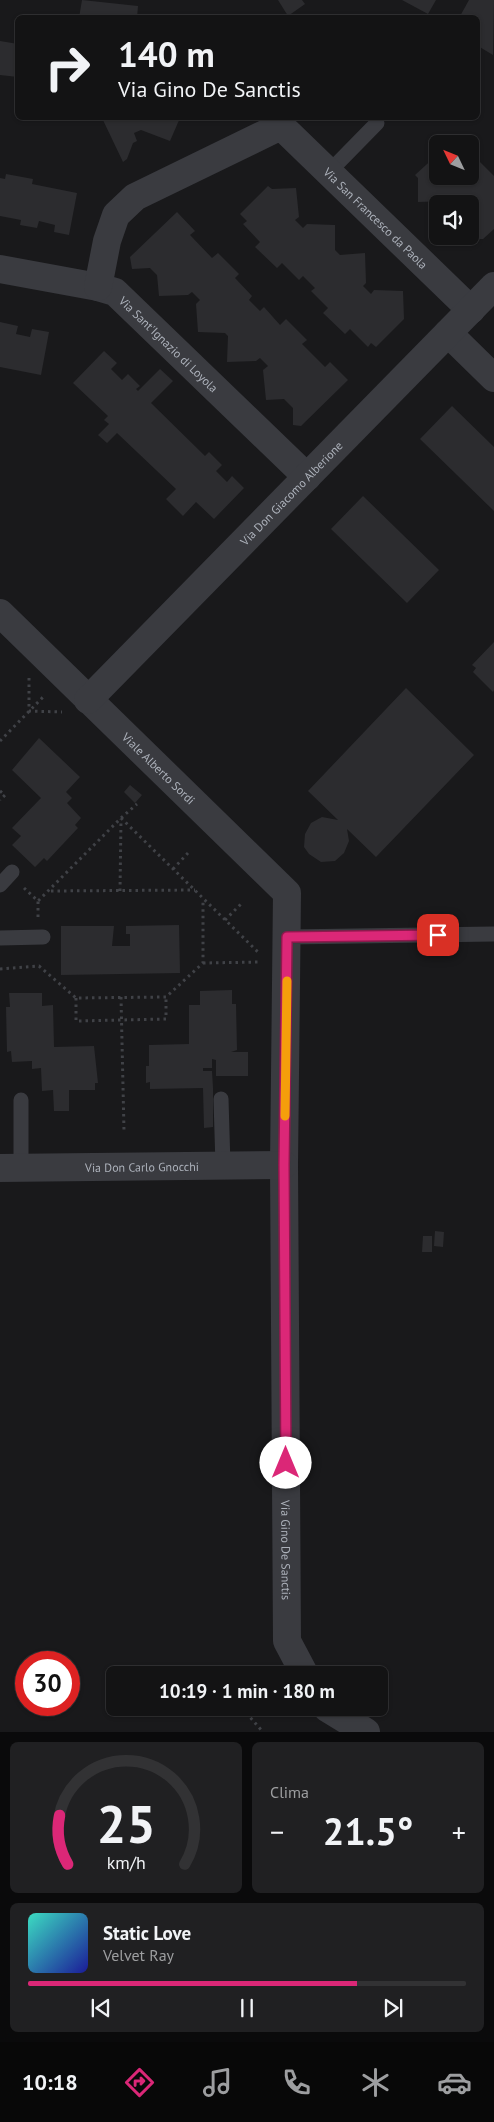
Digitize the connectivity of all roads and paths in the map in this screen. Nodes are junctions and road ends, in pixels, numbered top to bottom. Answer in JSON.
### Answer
{"nodes":[{"id":1,"x":290,"y":122,"type":"edge"},
{"id":2,"x":377,"y":123,"type":"dead end"},
{"id":3,"x":328,"y":172,"type":"junction"},
{"id":4,"x":0,"y":269,"type":"edge"},
{"id":5,"x":494,"y":286,"type":"edge"},
{"id":6,"x":98,"y":287,"type":"junction"},
{"id":7,"x":470,"y":310,"type":"junction"},
{"id":8,"x":448,"y":333,"type":"junction"},
{"id":9,"x":494,"y":378,"type":"edge"},
{"id":10,"x":307,"y":477,"type":"junction"},
{"id":11,"x":0,"y":613,"type":"edge"},
{"id":12,"x":28,"y":674,"type":"dead end"},
{"id":13,"x":48,"y":692,"type":"dead end"},
{"id":14,"x":78,"y":706,"type":"junction"},
{"id":15,"x":29,"y":711,"type":"junction"},
{"id":16,"x":0,"y":741,"type":"edge"},
{"id":17,"x":0,"y":791,"type":"edge"},
{"id":18,"x":0,"y":800,"type":"edge"},
{"id":19,"x":137,"y":804,"type":"dead end"},
{"id":20,"x":121,"y":818,"type":"junction"},
{"id":21,"x":188,"y":853,"type":"dead end"},
{"id":22,"x":173,"y":869,"type":"junction"},
{"id":23,"x":15,"y":877,"type":"joint"},
{"id":24,"x":0,"y":885,"type":"edge"},
{"id":25,"x":195,"y":890,"type":"junction"},
{"id":26,"x":50,"y":891,"type":"junction"},
{"id":27,"x":120,"y":891,"type":"junction"},
{"id":28,"x":204,"y":899,"type":"junction"},
{"id":29,"x":240,"y":904,"type":"dead end"},
{"id":30,"x":225,"y":920,"type":"junction"},
{"id":31,"x":494,"y":934,"type":"edge"},
{"id":32,"x":43,"y":937,"type":"dead end"},
{"id":33,"x":287,"y":937,"type":"junction"},
{"id":34,"x":0,"y":938,"type":"edge"},
{"id":35,"x":262,"y":956,"type":"dead end"},
{"id":36,"x":269,"y":962,"type":"dead end"},
{"id":37,"x":204,"y":963,"type":"junction"},
{"id":38,"x":0,"y":969,"type":"edge"},
{"id":39,"x":121,"y":997,"type":"junction"},
{"id":40,"x":166,"y":997,"type":"junction"},
{"id":41,"x":76,"y":998,"type":"junction"},
{"id":42,"x":122,"y":1020,"type":"junction"},
{"id":43,"x":221,"y":1099,"type":"dead end"},
{"id":44,"x":21,"y":1100,"type":"dead end"},
{"id":45,"x":124,"y":1131,"type":"dead end"},
{"id":46,"x":284,"y":1165,"type":"junction"},
{"id":47,"x":223,"y":1166,"type":"junction"},
{"id":48,"x":11,"y":1168,"type":"edge"},
{"id":49,"x":300,"y":1666,"type":"edge"},
{"id":50,"x":249,"y":1716,"type":"edge"},
{"id":51,"x":339,"y":1716,"type":"edge"},
{"id":52,"x":263,"y":1732,"type":"edge"},
{"id":53,"x":366,"y":1732,"type":"edge"}],
"edges":[{"from":1,"to":3,"type":"street","name":"Via San Francesco da Paola"},
{"from":1,"to":6,"type":"street","name":"Via San Francesco da Paola"},
{"from":2,"to":3,"type":"lane"},
{"from":3,"to":7,"type":"street","name":"Via San Francesco da Paola"},
{"from":4,"to":6,"type":"street","name":"Via Sant'Ignazio di Loyola"},
{"from":5,"to":7,"type":"street","name":"Via Don Giacomo Alberione"},
{"from":6,"to":10,"type":"street","name":"Via Sant'Ignazio di Loyola"},
{"from":7,"to":8,"type":"street","name":"Via Don Giacomo Alberione"},
{"from":8,"to":9,"type":"street"},
{"from":8,"to":10,"type":"street","name":"Via Don Giacomo Alberione"},
{"from":10,"to":14,"type":"street","name":"Via Don Giacomo Alberione"},
{"from":11,"to":14,"type":"street","name":"Viale Alberto Sordi"},
{"from":12,"to":15,"type":"path"},
{"from":13,"to":15,"type":"path"},
{"from":14,"to":15,"type":"path"},
{"from":14,"to":33,"type":"street","name":"Viale Alberto Sordi"},
{"from":15,"to":16,"type":"path"},
{"from":17,"to":18,"type":"path"},
{"from":19,"to":20,"type":"path"},
{"from":20,"to":22,"type":"path"},
{"from":20,"to":26,"type":"path"},
{"from":20,"to":27,"type":"path"},
{"from":21,"to":22,"type":"path"},
{"from":22,"to":25,"type":"path"},
{"from":23,"to":24,"type":"lane"},
{"from":23,"to":26,"type":"path"},
{"from":25,"to":27,"type":"path"},
{"from":25,"to":28,"type":"path"},
{"from":26,"to":27,"type":"path"},
{"from":28,"to":30,"type":"path"},
{"from":28,"to":37,"type":"path"},
{"from":29,"to":30,"type":"path"},
{"from":30,"to":35,"type":"path"},
{"from":31,"to":33,"type":"lane"},
{"from":32,"to":34,"type":"lane"},
{"from":33,"to":46,"type":"street","name":"Via Gino De Sanctis"},
{"from":36,"to":37,"type":"path"},
{"from":37,"to":40,"type":"path"},
{"from":38,"to":41,"type":"path"},
{"from":39,"to":40,"type":"path"},
{"from":39,"to":41,"type":"path"},
{"from":39,"to":42,"type":"path"},
{"from":40,"to":42,"type":"path"},
{"from":41,"to":42,"type":"path"},
{"from":42,"to":45,"type":"path"},
{"from":43,"to":47,"type":"lane"},
{"from":44,"to":48,"type":"lane"},
{"from":46,"to":47,"type":"street","name":"Via Don Carlo Gnocchi"},
{"from":46,"to":49,"type":"street","name":"Via Gino De Sanctis"},
{"from":47,"to":48,"type":"street","name":"Via Don Carlo Gnocchi"},
{"from":50,"to":52,"type":"path"},
{"from":51,"to":53,"type":"street"}]}
